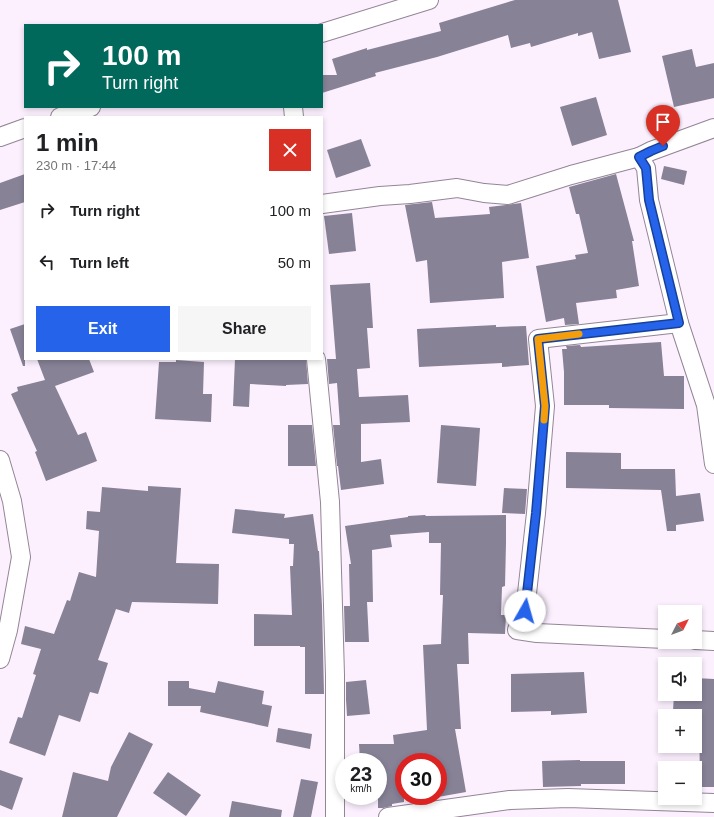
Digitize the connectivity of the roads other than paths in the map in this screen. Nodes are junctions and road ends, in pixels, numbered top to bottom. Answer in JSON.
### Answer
{"nodes":[{"id":1,"x":425,"y":0,"type":"edge"},
{"id":2,"x":323,"y":33,"type":"edge"},
{"id":3,"x":89,"y":108,"type":"edge"},
{"id":4,"x":63,"y":116,"type":"edge"},
{"id":5,"x":24,"y":128,"type":"edge"},
{"id":6,"x":714,"y":128,"type":"edge"},
{"id":7,"x":0,"y":136,"type":"edge"},
{"id":8,"x":639,"y":157,"type":"junction"},
{"id":9,"x":323,"y":204,"type":"edge"},
{"id":10,"x":679,"y":323,"type":"junction"},
{"id":11,"x":316,"y":360,"type":"edge"},
{"id":12,"x":0,"y":460,"type":"edge"},
{"id":13,"x":714,"y":464,"type":"edge"},
{"id":14,"x":658,"y":639,"type":"edge"},
{"id":15,"x":702,"y":640,"type":"edge"},
{"id":16,"x":714,"y":641,"type":"edge"},
{"id":17,"x":0,"y":659,"type":"edge"},
{"id":18,"x":714,"y":803,"type":"edge"},
{"id":19,"x":335,"y":817,"type":"edge"},
{"id":20,"x":388,"y":817,"type":"edge"}],
"edges":[{"from":1,"to":2,"type":"street"},
{"from":3,"to":4,"type":"street"},
{"from":5,"to":7,"type":"street"},
{"from":6,"to":8,"type":"street"},
{"from":8,"to":9,"type":"street"},
{"from":8,"to":10,"type":"street"},
{"from":10,"to":13,"type":"street"},
{"from":10,"to":14,"type":"street"},
{"from":11,"to":19,"type":"street"},
{"from":12,"to":17,"type":"street"},
{"from":15,"to":16,"type":"street"},
{"from":18,"to":20,"type":"street"}]}
